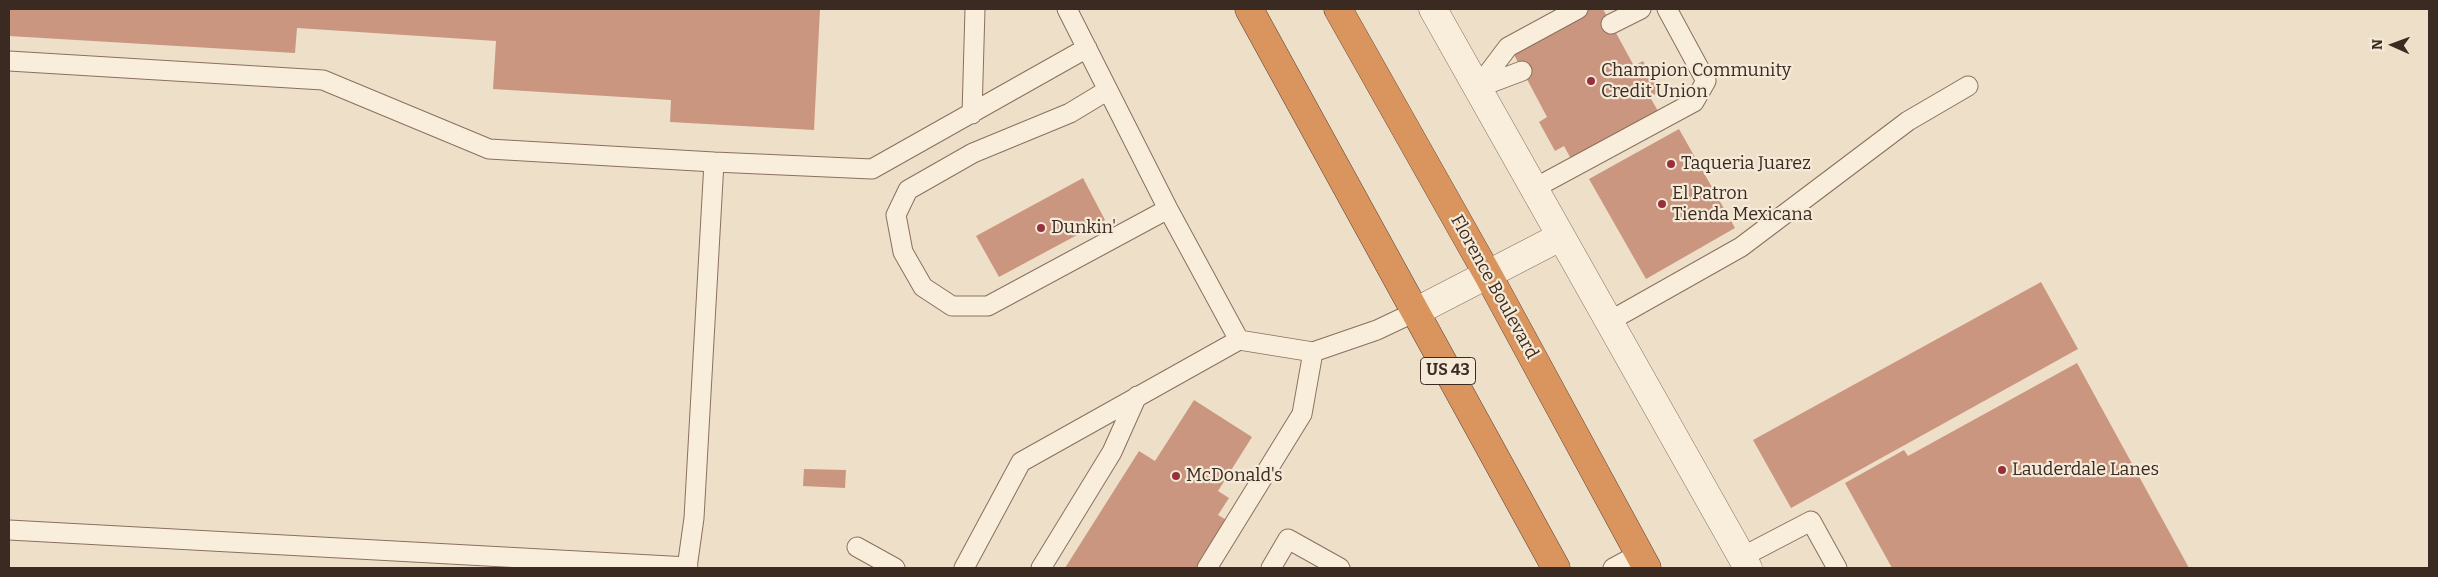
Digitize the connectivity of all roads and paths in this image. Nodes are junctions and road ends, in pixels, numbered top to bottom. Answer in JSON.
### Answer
{"nodes":[{"id":1,"x":975,"y":9,"type":"edge"},
{"id":2,"x":1067,"y":9,"type":"edge"},
{"id":3,"x":1249,"y":9,"type":"edge"},
{"id":4,"x":1338,"y":9,"type":"edge"},
{"id":5,"x":1432,"y":9,"type":"edge"},
{"id":6,"x":1578,"y":9,"type":"edge"},
{"id":7,"x":1641,"y":9,"type":"edge"},
{"id":8,"x":1667,"y":9,"type":"edge"},
{"id":9,"x":1611,"y":24,"type":"dead end"},
{"id":10,"x":1087,"y":48,"type":"junction"},
{"id":11,"x":9,"y":61,"type":"edge"},
{"id":12,"x":1522,"y":71,"type":"dead end"},
{"id":13,"x":1968,"y":86,"type":"dead end"},
{"id":14,"x":1477,"y":88,"type":"junction"},
{"id":15,"x":1108,"y":90,"type":"junction"},
{"id":16,"x":972,"y":114,"type":"junction"},
{"id":17,"x":714,"y":162,"type":"junction"},
{"id":18,"x":1533,"y":189,"type":"junction"},
{"id":19,"x":1168,"y":209,"type":"junction"},
{"id":20,"x":1560,"y":237,"type":"junction"},
{"id":21,"x":1488,"y":275,"type":"junction"},
{"id":22,"x":1415,"y":312,"type":"junction"},
{"id":23,"x":1608,"y":322,"type":"junction"},
{"id":24,"x":1239,"y":340,"type":"junction"},
{"id":25,"x":1313,"y":352,"type":"junction"},
{"id":26,"x":1137,"y":396,"type":"junction"},
{"id":27,"x":9,"y":530,"type":"edge"},
{"id":28,"x":857,"y":547,"type":"dead end"},
{"id":29,"x":1643,"y":561,"type":"edge"},
{"id":30,"x":1745,"y":563,"type":"edge"},
{"id":31,"x":688,"y":568,"type":"edge"},
{"id":32,"x":894,"y":568,"type":"edge"},
{"id":33,"x":964,"y":568,"type":"edge"},
{"id":34,"x":1041,"y":568,"type":"edge"},
{"id":35,"x":1208,"y":568,"type":"edge"},
{"id":36,"x":1271,"y":568,"type":"edge"},
{"id":37,"x":1340,"y":568,"type":"edge"},
{"id":38,"x":1556,"y":568,"type":"edge"},
{"id":39,"x":1613,"y":568,"type":"edge"},
{"id":40,"x":1837,"y":568,"type":"edge"}],
"edges":[{"from":1,"to":16,"type":"lane"},
{"from":2,"to":10,"type":"lane"},
{"from":3,"to":22,"type":"highway","number":"US 43"},
{"from":4,"to":21,"type":"highway","name":"Florence Boulevard"},
{"from":5,"to":14,"type":"street"},
{"from":6,"to":14,"type":"lane"},
{"from":7,"to":9,"type":"lane"},
{"from":8,"to":18,"type":"lane"},
{"from":10,"to":15,"type":"lane"},
{"from":10,"to":16,"type":"lane"},
{"from":11,"to":17,"type":"lane"},
{"from":12,"to":14,"type":"lane"},
{"from":13,"to":23,"type":"lane"},
{"from":14,"to":18,"type":"street"},
{"from":15,"to":19,"type":"lane"},
{"from":15,"to":19,"type":"lane"},
{"from":16,"to":17,"type":"lane"},
{"from":17,"to":31,"type":"lane"},
{"from":18,"to":20,"type":"street"},
{"from":19,"to":24,"type":"lane"},
{"from":20,"to":21,"type":"street"},
{"from":20,"to":23,"type":"street"},
{"from":21,"to":22,"type":"street"},
{"from":21,"to":29,"type":"highway","name":"Florence Boulevard"},
{"from":22,"to":25,"type":"lane"},
{"from":22,"to":38,"type":"highway","number":"US 43"},
{"from":23,"to":30,"type":"street"},
{"from":24,"to":25,"type":"lane"},
{"from":24,"to":26,"type":"lane"},
{"from":25,"to":35,"type":"lane"},
{"from":26,"to":33,"type":"lane"},
{"from":26,"to":34,"type":"lane"},
{"from":27,"to":31,"type":"lane"},
{"from":28,"to":32,"type":"lane"},
{"from":29,"to":39,"type":"lane"},
{"from":30,"to":40,"type":"lane"},
{"from":36,"to":37,"type":"lane"}]}
